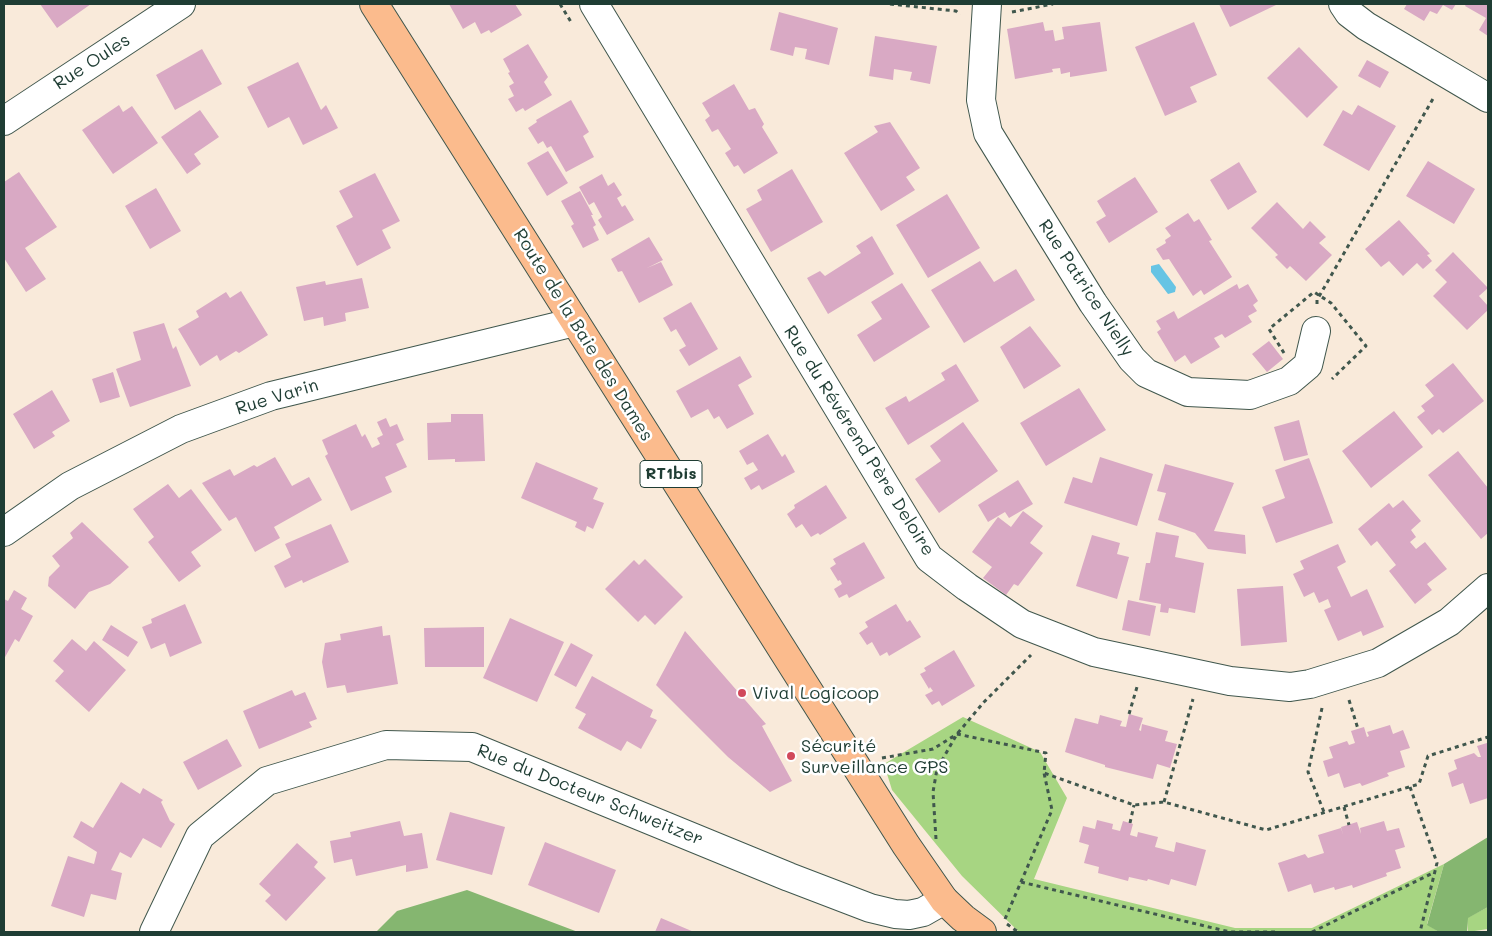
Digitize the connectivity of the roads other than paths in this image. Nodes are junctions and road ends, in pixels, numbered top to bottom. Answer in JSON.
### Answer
{"nodes":[{"id":1,"x":181,"y":4,"type":"edge"},
{"id":2,"x":374,"y":4,"type":"edge"},
{"id":3,"x":594,"y":4,"type":"edge"},
{"id":4,"x":1343,"y":4,"type":"edge"},
{"id":5,"x":996,"y":9,"type":"edge"},
{"id":6,"x":1488,"y":98,"type":"edge"},
{"id":7,"x":4,"y":121,"type":"edge"},
{"id":8,"x":574,"y":322,"type":"junction"},
{"id":9,"x":1316,"y":331,"type":"road end"},
{"id":10,"x":4,"y":532,"type":"edge"},
{"id":11,"x":1488,"y":588,"type":"edge"},
{"id":12,"x":944,"y":900,"type":"junction"},
{"id":13,"x":154,"y":932,"type":"edge"},
{"id":14,"x":982,"y":932,"type":"edge"}],
"edges":[{"from":1,"to":7,"type":"street","name":"Rue Oules"},
{"from":2,"to":8,"type":"main road","name":"Route de la Baie des Dames","number":"RT1bis"},
{"from":3,"to":11,"type":"street","name":"Rue du Révérend Père Deloire"},
{"from":4,"to":6,"type":"street"},
{"from":5,"to":9,"type":"street","name":"Rue Patrice Nielly"},
{"from":8,"to":10,"type":"street","name":"Rue Varin"},
{"from":8,"to":12,"type":"main road","name":"Route de la Baie des Dames","number":"RT1bis"},
{"from":12,"to":13,"type":"street","name":"Rue du Docteur Schweitzer"},
{"from":12,"to":14,"type":"main road","name":"Route de la Baie des Dames","number":"RT1bis"}]}
